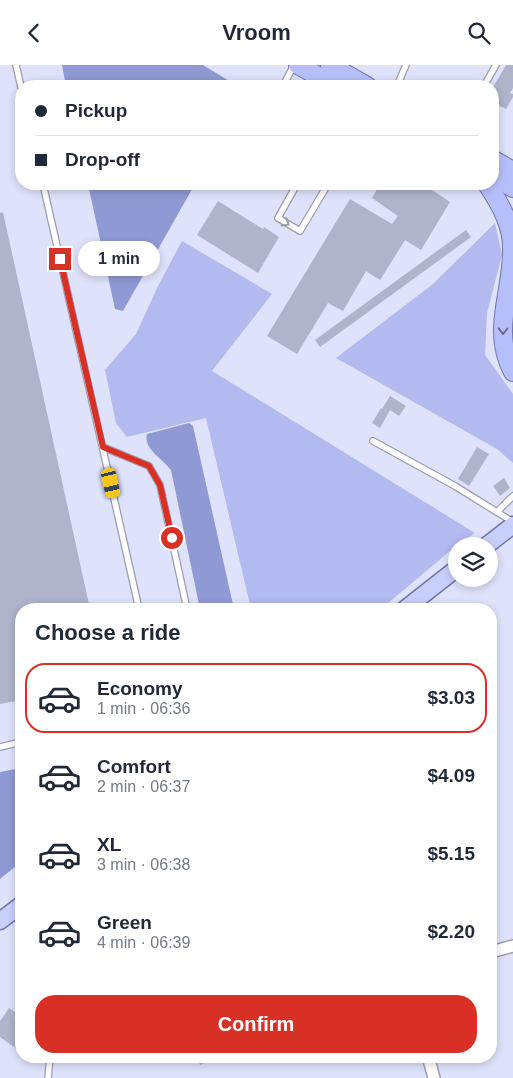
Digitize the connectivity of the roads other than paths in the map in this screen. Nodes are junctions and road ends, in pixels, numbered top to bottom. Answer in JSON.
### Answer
{"nodes":[{"id":1,"x":16,"y":65,"type":"edge"},
{"id":2,"x":294,"y":65,"type":"edge"},
{"id":3,"x":298,"y":65,"type":"edge"},
{"id":4,"x":406,"y":65,"type":"edge"},
{"id":5,"x":496,"y":65,"type":"edge"},
{"id":6,"x":329,"y":79,"type":"edge"},
{"id":7,"x":19,"y":80,"type":"edge"},
{"id":8,"x":286,"y":80,"type":"edge"},
{"id":9,"x":400,"y":80,"type":"edge"},
{"id":10,"x":487,"y":80,"type":"edge"},
{"id":11,"x":499,"y":163,"type":"edge"},
{"id":12,"x":513,"y":171,"type":"edge"},
{"id":13,"x":499,"y":180,"type":"edge"},
{"id":14,"x":513,"y":188,"type":"edge"},
{"id":15,"x":44,"y":190,"type":"edge"},
{"id":16,"x":294,"y":190,"type":"edge"},
{"id":17,"x":324,"y":190,"type":"edge"},
{"id":18,"x":490,"y":190,"type":"edge"},
{"id":19,"x":513,"y":372,"type":"edge"},
{"id":20,"x":373,"y":441,"type":"dead end"},
{"id":21,"x":103,"y":447,"type":"junction"},
{"id":22,"x":513,"y":496,"type":"edge"},
{"id":23,"x":497,"y":512,"type":"junction"},
{"id":24,"x":513,"y":524,"type":"edge"},
{"id":25,"x":497,"y":537,"type":"edge"},
{"id":26,"x":448,"y":575,"type":"edge"},
{"id":27,"x":138,"y":603,"type":"edge"},
{"id":28,"x":186,"y":603,"type":"edge"},
{"id":29,"x":413,"y":603,"type":"edge"},
{"id":30,"x":15,"y":743,"type":"edge"},
{"id":31,"x":0,"y":747,"type":"edge"},
{"id":32,"x":15,"y":910,"type":"edge"},
{"id":33,"x":0,"y":921,"type":"edge"},
{"id":34,"x":513,"y":947,"type":"edge"},
{"id":35,"x":497,"y":951,"type":"edge"},
{"id":36,"x":49,"y":1063,"type":"edge"},
{"id":37,"x":430,"y":1063,"type":"edge"},
{"id":38,"x":48,"y":1078,"type":"edge"},
{"id":39,"x":434,"y":1078,"type":"edge"}],
"edges":[{"from":1,"to":7,"type":"lane"},
{"from":2,"to":8,"type":"lane"},
{"from":3,"to":6,"type":"highway"},
{"from":4,"to":9,"type":"lane"},
{"from":5,"to":10,"type":"lane"},
{"from":11,"to":12,"type":"highway"},
{"from":13,"to":14,"type":"highway"},
{"from":15,"to":21,"type":"lane"},
{"from":16,"to":17,"type":"lane","one_way":true},
{"from":18,"to":19,"type":"highway","one_way":true},
{"from":20,"to":23,"type":"lane"},
{"from":21,"to":27,"type":"lane"},
{"from":21,"to":28,"type":"lane"},
{"from":22,"to":23,"type":"lane"},
{"from":23,"to":24,"type":"lane"},
{"from":24,"to":25,"type":"main road"},
{"from":26,"to":29,"type":"main road"},
{"from":30,"to":31,"type":"lane"},
{"from":32,"to":33,"type":"main road"},
{"from":34,"to":35,"type":"street"},
{"from":36,"to":38,"type":"lane"},
{"from":37,"to":39,"type":"street"}]}
